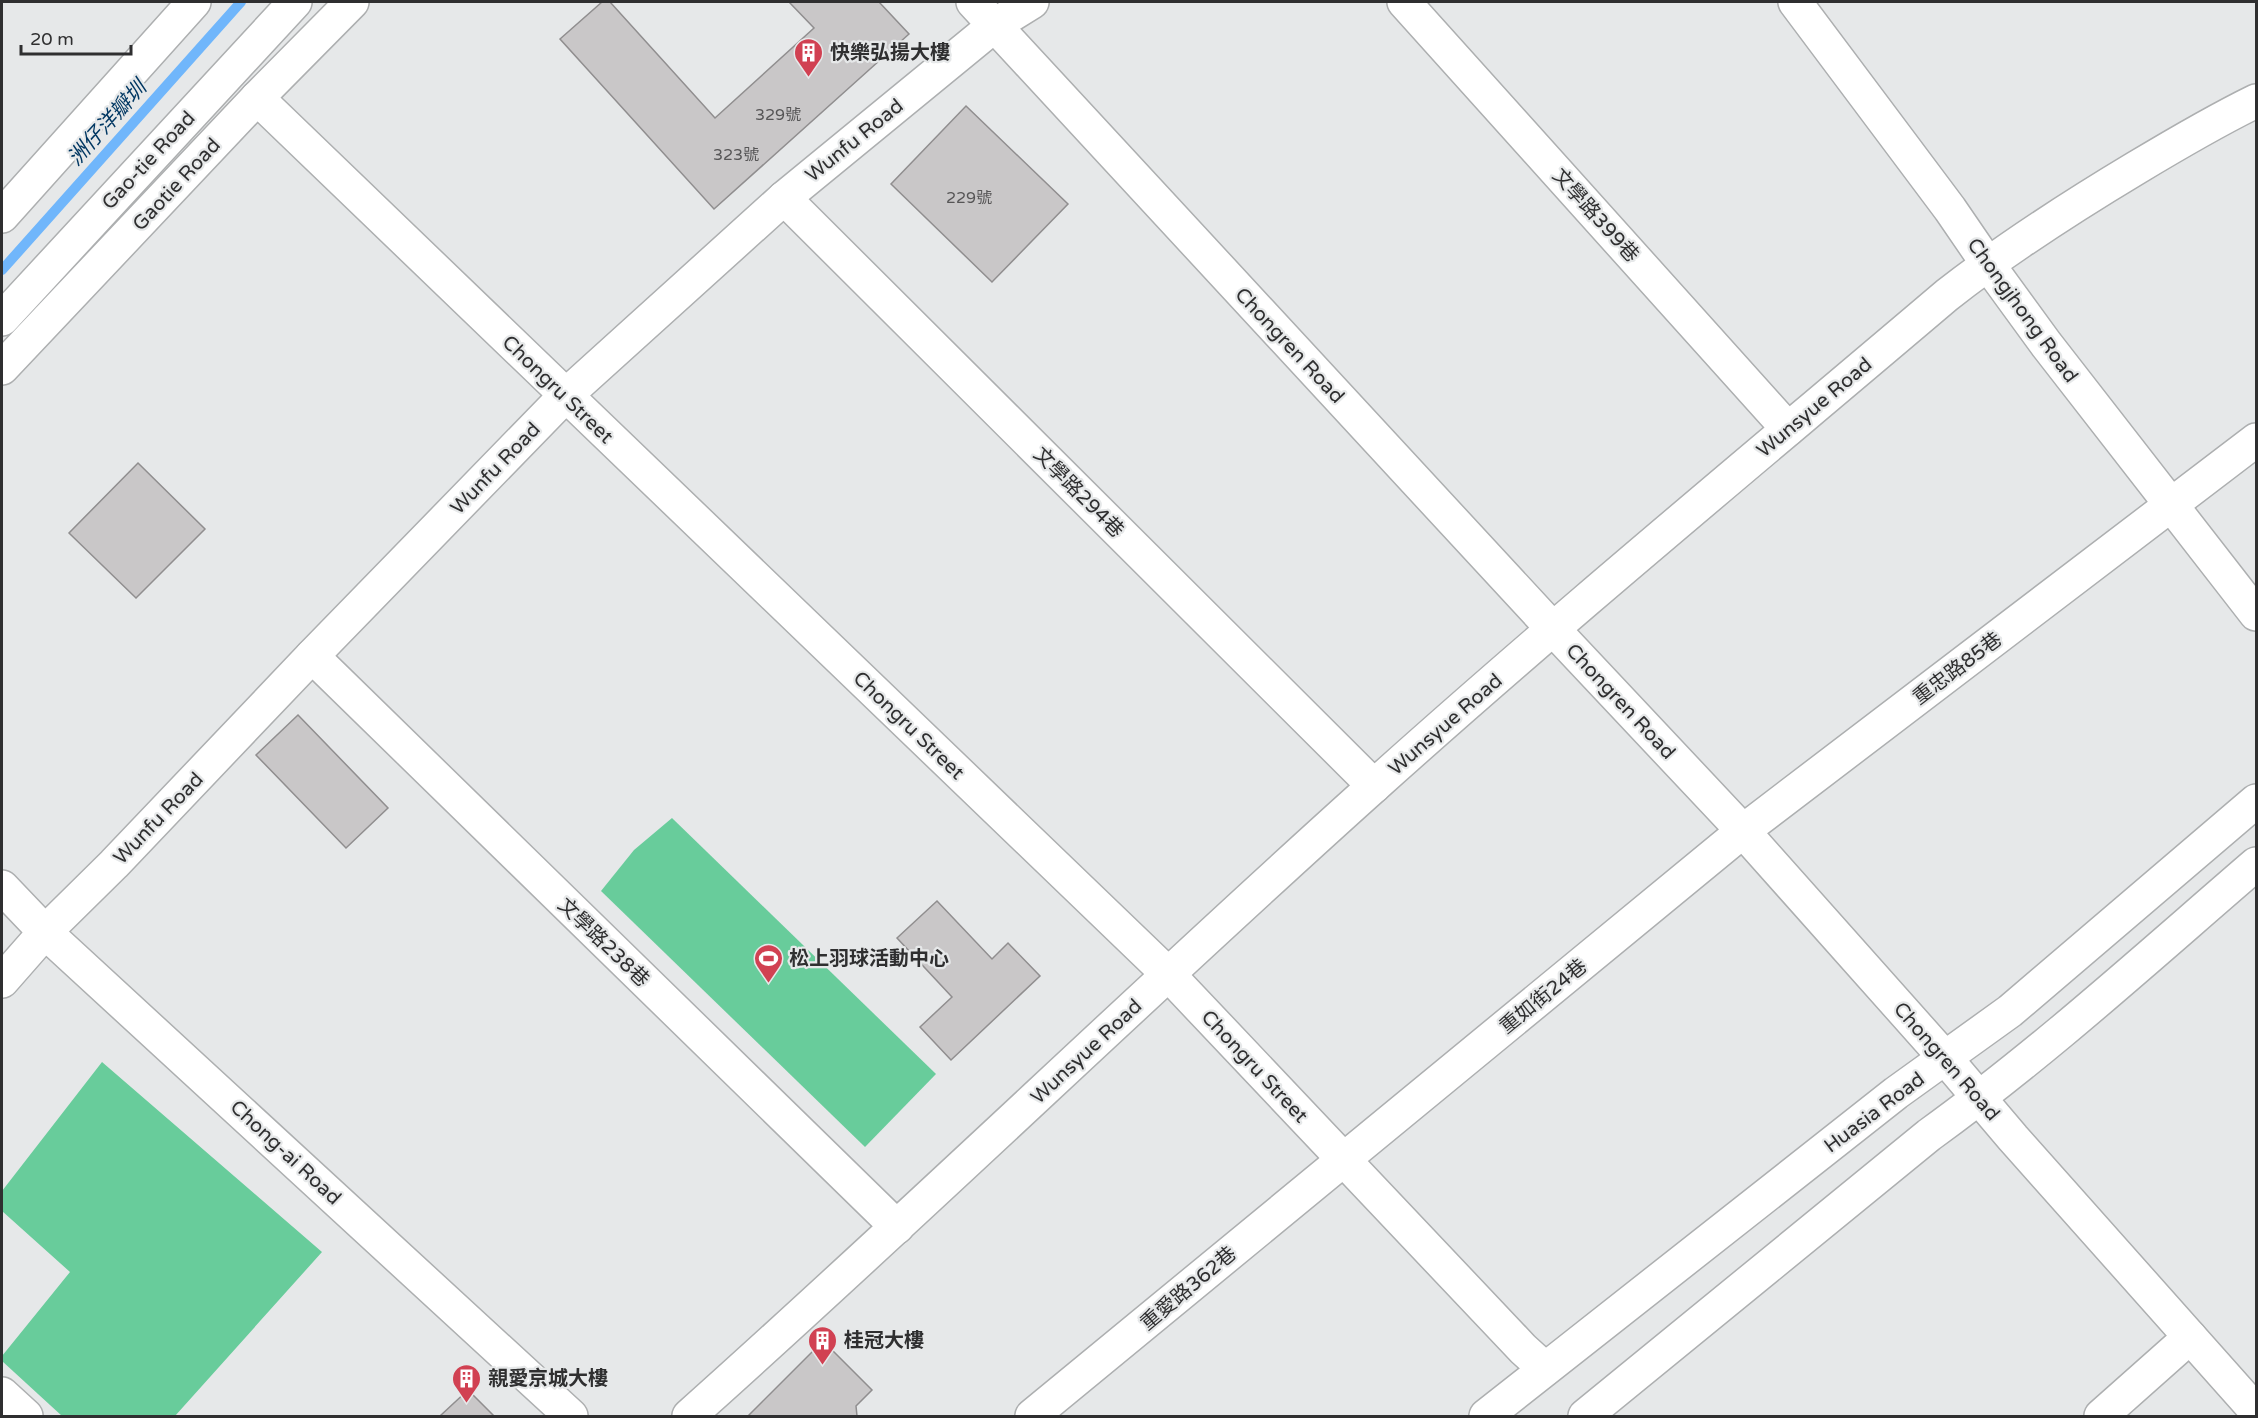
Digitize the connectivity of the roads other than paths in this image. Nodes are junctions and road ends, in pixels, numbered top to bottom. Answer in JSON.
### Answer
{"nodes":[{"id":1,"x":194,"y":2,"type":"edge"},
{"id":2,"x":295,"y":2,"type":"edge"},
{"id":3,"x":352,"y":2,"type":"edge"},
{"id":4,"x":973,"y":2,"type":"edge"},
{"id":5,"x":1032,"y":2,"type":"edge"},
{"id":6,"x":1404,"y":2,"type":"edge"},
{"id":7,"x":1812,"y":8,"type":"edge"},
{"id":8,"x":995,"y":25,"type":"junction"},
{"id":9,"x":257,"y":98,"type":"junction"},
{"id":10,"x":2256,"y":101,"type":"edge"},
{"id":11,"x":783,"y":198,"type":"junction"},
{"id":12,"x":2,"y":216,"type":"edge"},
{"id":13,"x":1987,"y":263,"type":"junction"},
{"id":14,"x":2,"y":319,"type":"edge"},
{"id":15,"x":2,"y":368,"type":"edge"},
{"id":16,"x":566,"y":396,"type":"junction"},
{"id":17,"x":1788,"y":429,"type":"junction"},
{"id":18,"x":2256,"y":440,"type":"edge"},
{"id":19,"x":2170,"y":505,"type":"junction"},
{"id":20,"x":2256,"y":614,"type":"edge"},
{"id":21,"x":1553,"y":629,"type":"junction"},
{"id":22,"x":312,"y":656,"type":"junction"},
{"id":23,"x":1374,"y":786,"type":"junction"},
{"id":24,"x":2256,"y":801,"type":"edge"},
{"id":25,"x":1743,"y":831,"type":"junction"},
{"id":26,"x":2256,"y":864,"type":"edge"},
{"id":27,"x":2,"y":887,"type":"edge"},
{"id":28,"x":45,"y":932,"type":"junction"},
{"id":29,"x":1169,"y":975,"type":"junction"},
{"id":30,"x":2,"y":981,"type":"edge"},
{"id":31,"x":1946,"y":1059,"type":"junction"},
{"id":32,"x":1980,"y":1098,"type":"junction"},
{"id":33,"x":1343,"y":1160,"type":"junction"},
{"id":34,"x":897,"y":1227,"type":"junction"},
{"id":35,"x":2190,"y":1337,"type":"junction"},
{"id":36,"x":1545,"y":1369,"type":"junction"},
{"id":37,"x":2,"y":1394,"type":"edge"},
{"id":38,"x":2256,"y":1411,"type":"edge"},
{"id":39,"x":26,"y":1416,"type":"edge"},
{"id":40,"x":571,"y":1416,"type":"edge"},
{"id":41,"x":688,"y":1416,"type":"edge"},
{"id":42,"x":1032,"y":1416,"type":"edge"},
{"id":43,"x":1486,"y":1416,"type":"edge"},
{"id":44,"x":1585,"y":1416,"type":"edge"},
{"id":45,"x":2101,"y":1416,"type":"edge"}],
"edges":[{"from":1,"to":12,"type":"street"},
{"from":2,"to":14,"type":"street","name":"Gao-tie Road"},
{"from":3,"to":9,"type":"street","name":"Gaotie Road"},
{"from":4,"to":8,"type":"street","name":"Chongren Road"},
{"from":5,"to":8,"type":"street","name":"Wunfu Road"},
{"from":6,"to":17,"type":"street","name":"文學路399巷"},
{"from":7,"to":13,"type":"street","name":"Chongjhong Road"},
{"from":8,"to":11,"type":"street","name":"Wunfu Road"},
{"from":8,"to":21,"type":"street","name":"Chongren Road"},
{"from":9,"to":15,"type":"street","name":"Gaotie Road"},
{"from":9,"to":16,"type":"street","name":"Chongru Street"},
{"from":10,"to":13,"type":"street","name":"Wunsyue Road"},
{"from":11,"to":16,"type":"street","name":"Wunfu Road"},
{"from":11,"to":23,"type":"street","name":"文學路294巷"},
{"from":13,"to":17,"type":"street","name":"Wunsyue Road"},
{"from":13,"to":19,"type":"street","name":"Chongjhong Road"},
{"from":16,"to":22,"type":"street","name":"Wunfu Road"},
{"from":16,"to":29,"type":"street","name":"Chongru Street"},
{"from":17,"to":21,"type":"street","name":"Wunsyue Road"},
{"from":18,"to":19,"type":"street","name":"重忠路85巷"},
{"from":19,"to":20,"type":"street","name":"Chongjhong Road"},
{"from":19,"to":25,"type":"street","name":"重忠路85巷"},
{"from":21,"to":23,"type":"street","name":"Wunsyue Road"},
{"from":21,"to":25,"type":"street","name":"Chongren Road"},
{"from":22,"to":28,"type":"street","name":"Wunfu Road"},
{"from":22,"to":34,"type":"street","name":"文學路238巷"},
{"from":23,"to":29,"type":"street","name":"Wunsyue Road"},
{"from":24,"to":31,"type":"street","name":"Huasia Road"},
{"from":25,"to":31,"type":"street","name":"Chongren Road"},
{"from":25,"to":33,"type":"street","name":"重如街24巷"},
{"from":26,"to":32,"type":"street"},
{"from":27,"to":28,"type":"street","name":"Chong-ai Road"},
{"from":28,"to":30,"type":"street","name":"Wunfu Road"},
{"from":28,"to":40,"type":"street","name":"Chong-ai Road"},
{"from":29,"to":33,"type":"street","name":"Chongru Street"},
{"from":29,"to":34,"type":"street","name":"Wunsyue Road"},
{"from":31,"to":32,"type":"street","name":"Chongren Road"},
{"from":31,"to":36,"type":"street","name":"Huasia Road"},
{"from":32,"to":35,"type":"street","name":"Chongren Road"},
{"from":32,"to":44,"type":"street"},
{"from":33,"to":36,"type":"street","name":"Chongru Street"},
{"from":33,"to":42,"type":"street","name":"重愛路362巷"},
{"from":34,"to":41,"type":"street","name":"Wunsyue Road"},
{"from":35,"to":38,"type":"street","name":"Chongren Road"},
{"from":35,"to":45,"type":"street"},
{"from":36,"to":43,"type":"street","name":"Huasia Road"},
{"from":37,"to":39,"type":"street"}]}
